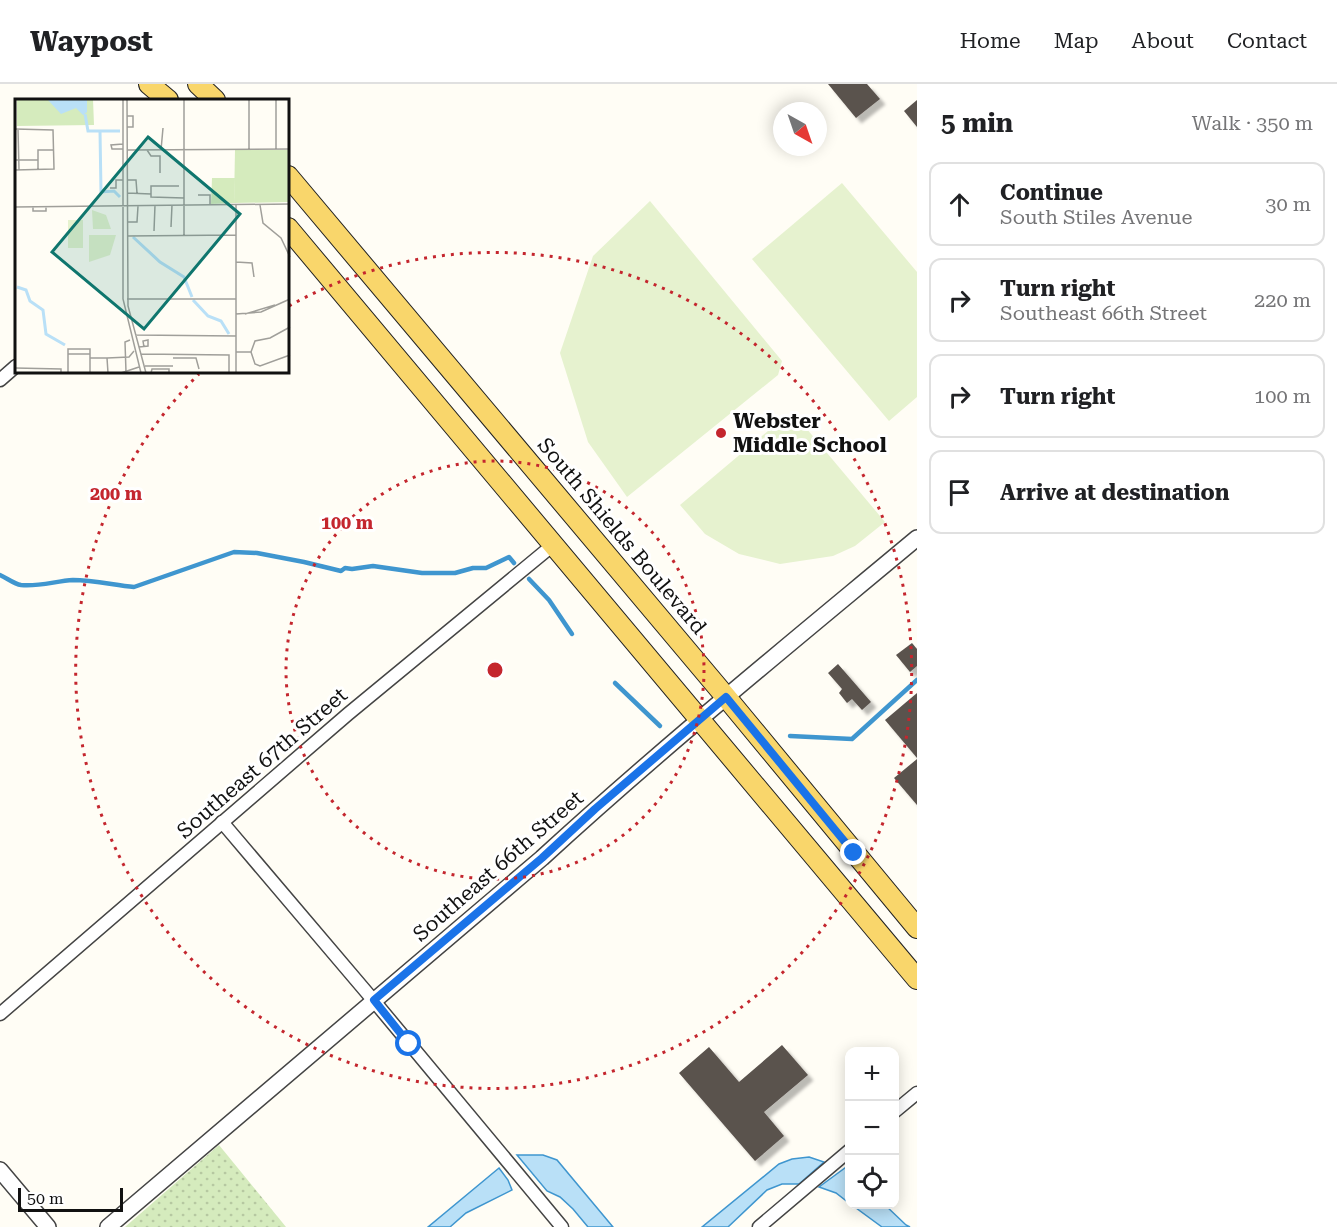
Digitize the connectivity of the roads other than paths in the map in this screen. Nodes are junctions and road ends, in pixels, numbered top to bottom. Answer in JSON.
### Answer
{"nodes":[{"id":1,"x":149,"y":84,"type":"edge"},
{"id":2,"x":198,"y":84,"type":"edge"},
{"id":3,"x":167,"y":99,"type":"edge"},
{"id":4,"x":214,"y":99,"type":"edge"},
{"id":5,"x":290,"y":178,"type":"edge"},
{"id":6,"x":290,"y":230,"type":"edge"},
{"id":7,"x":15,"y":367,"type":"edge"},
{"id":8,"x":0,"y":380,"type":"edge"},
{"id":9,"x":917,"y":538,"type":"edge"},
{"id":10,"x":554,"y":545,"type":"junction"},
{"id":11,"x":726,"y":697,"type":"junction"},
{"id":12,"x":699,"y":720,"type":"junction"},
{"id":13,"x":222,"y":822,"type":"junction"},
{"id":14,"x":917,"y":928,"type":"edge"},
{"id":15,"x":917,"y":979,"type":"edge"},
{"id":16,"x":374,"y":1000,"type":"junction"},
{"id":17,"x":0,"y":1014,"type":"edge"},
{"id":18,"x":917,"y":1093,"type":"edge"},
{"id":19,"x":899,"y":1108,"type":"edge"},
{"id":20,"x":845,"y":1153,"type":"edge"},
{"id":21,"x":0,"y":1170,"type":"edge"},
{"id":22,"x":48,"y":1227,"type":"edge"},
{"id":23,"x":108,"y":1227,"type":"edge"},
{"id":24,"x":562,"y":1227,"type":"edge"},
{"id":25,"x":759,"y":1227,"type":"edge"}],
"edges":[{"from":1,"to":3,"type":"main road"},
{"from":2,"to":4,"type":"main road"},
{"from":5,"to":11,"type":"main road","name":"South Shields Boulevard"},
{"from":6,"to":10,"type":"main road"},
{"from":7,"to":8,"type":"street"},
{"from":9,"to":11,"type":"street","name":"Southeast 66th Street"},
{"from":10,"to":12,"type":"main road"},
{"from":10,"to":13,"type":"street","name":"Southeast 67th Street"},
{"from":11,"to":12,"type":"street","name":"Southeast 66th Street"},
{"from":11,"to":14,"type":"main road","name":"South Shields Boulevard"},
{"from":12,"to":15,"type":"main road"},
{"from":12,"to":16,"type":"street","name":"Southeast 66th Street"},
{"from":13,"to":16,"type":"street"},
{"from":13,"to":17,"type":"street","name":"Southeast 67th Street"},
{"from":16,"to":23,"type":"street","name":"Southeast 66th Street"},
{"from":16,"to":24,"type":"street"},
{"from":18,"to":19,"type":"street"},
{"from":20,"to":25,"type":"street"},
{"from":21,"to":22,"type":"street"}]}
